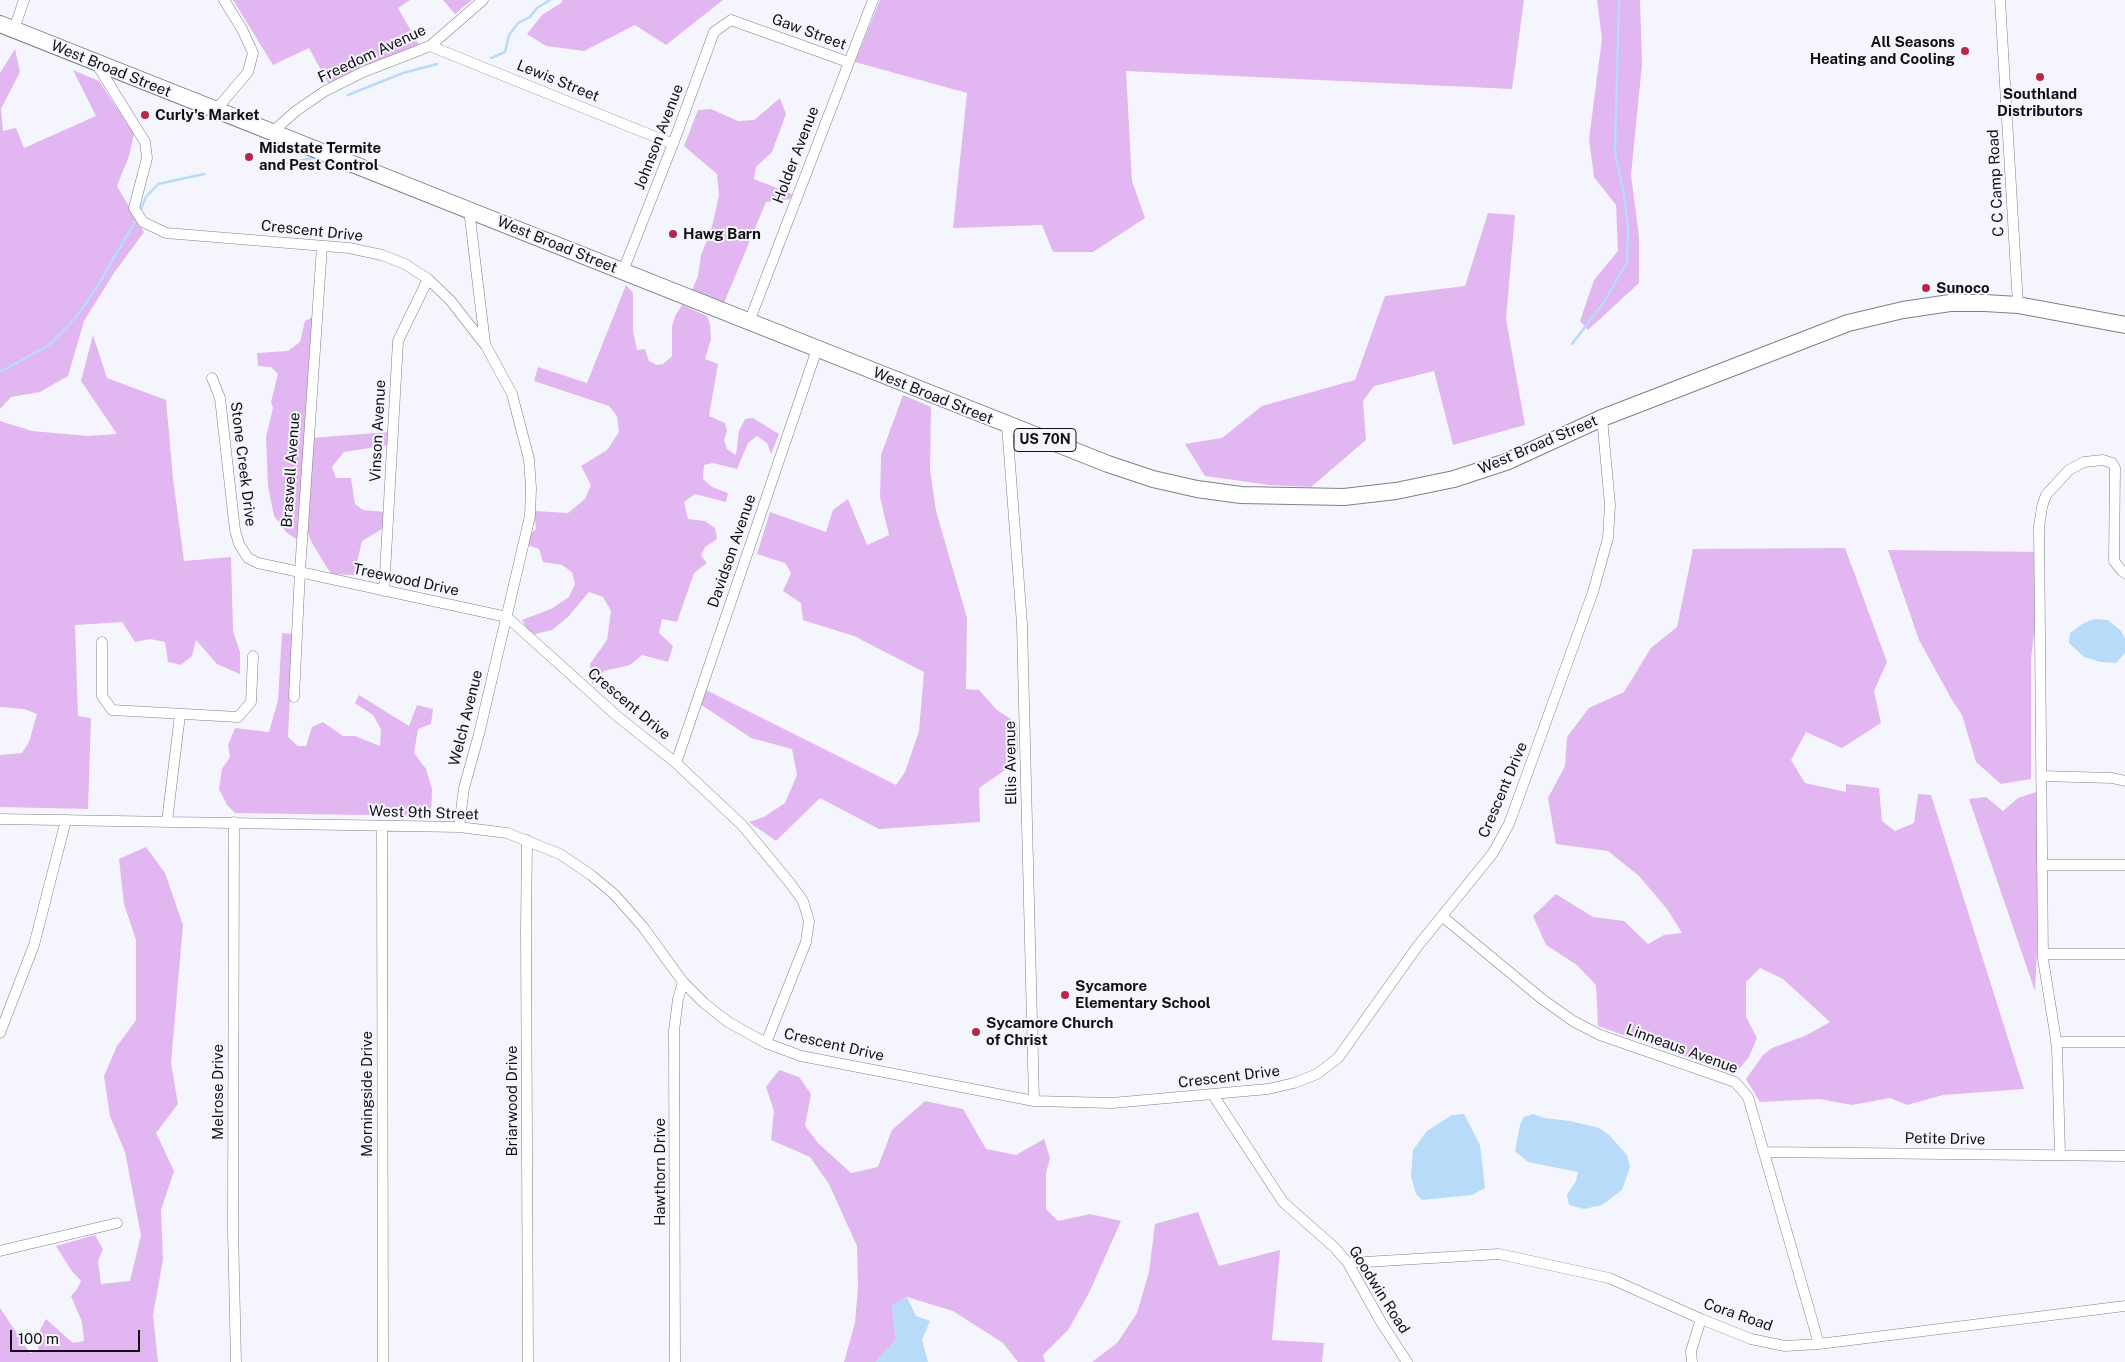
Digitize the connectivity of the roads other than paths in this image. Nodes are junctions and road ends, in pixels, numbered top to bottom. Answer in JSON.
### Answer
{"nodes":[{"id":1,"x":24,"y":0,"type":"edge"},
{"id":2,"x":224,"y":0,"type":"edge"},
{"id":3,"x":484,"y":0,"type":"edge"},
{"id":4,"x":873,"y":0,"type":"edge"},
{"id":5,"x":2000,"y":0,"type":"edge"},
{"id":6,"x":731,"y":20,"type":"joint"},
{"id":7,"x":7,"y":27,"type":"edge"},
{"id":8,"x":430,"y":46,"type":"junction"},
{"id":9,"x":95,"y":62,"type":"junction"},
{"id":10,"x":848,"y":62,"type":"junction"},
{"id":11,"x":216,"y":111,"type":"junction"},
{"id":12,"x":271,"y":133,"type":"junction"},
{"id":13,"x":673,"y":144,"type":"junction"},
{"id":14,"x":469,"y":210,"type":"junction"},
{"id":15,"x":322,"y":246,"type":"junction"},
{"id":16,"x":623,"y":271,"type":"junction"},
{"id":17,"x":428,"y":279,"type":"junction"},
{"id":18,"x":2018,"y":305,"type":"junction"},
{"id":19,"x":749,"y":322,"type":"junction"},
{"id":20,"x":2125,"y":325,"type":"edge"},
{"id":21,"x":486,"y":346,"type":"junction"},
{"id":22,"x":817,"y":349,"type":"junction"},
{"id":23,"x":212,"y":378,"type":"dead end"},
{"id":24,"x":1602,"y":418,"type":"junction"},
{"id":25,"x":1006,"y":425,"type":"junction"},
{"id":26,"x":2112,"y":463,"type":"junction"},
{"id":27,"x":2125,"y":464,"type":"edge"},
{"id":28,"x":300,"y":572,"type":"junction"},
{"id":29,"x":2125,"y":573,"type":"edge"},
{"id":30,"x":384,"y":591,"type":"junction"},
{"id":31,"x":507,"y":617,"type":"junction"},
{"id":32,"x":102,"y":642,"type":"dead end"},
{"id":33,"x":253,"y":656,"type":"dead end"},
{"id":34,"x":294,"y":696,"type":"dead end"},
{"id":35,"x":180,"y":715,"type":"junction"},
{"id":36,"x":676,"y":763,"type":"junction"},
{"id":37,"x":2041,"y":776,"type":"junction"},
{"id":38,"x":2125,"y":780,"type":"edge"},
{"id":39,"x":0,"y":819,"type":"edge"},
{"id":40,"x":66,"y":820,"type":"junction"},
{"id":41,"x":167,"y":821,"type":"junction"},
{"id":42,"x":234,"y":822,"type":"junction"},
{"id":43,"x":382,"y":826,"type":"junction"},
{"id":44,"x":459,"y":827,"type":"junction"},
{"id":45,"x":527,"y":840,"type":"junction"},
{"id":46,"x":2042,"y":865,"type":"junction"},
{"id":47,"x":2125,"y":865,"type":"edge"},
{"id":48,"x":1443,"y":917,"type":"junction"},
{"id":49,"x":2043,"y":954,"type":"junction"},
{"id":50,"x":2125,"y":954,"type":"edge"},
{"id":51,"x":683,"y":982,"type":"junction"},
{"id":52,"x":0,"y":1033,"type":"edge"},
{"id":53,"x":2056,"y":1042,"type":"junction"},
{"id":54,"x":2125,"y":1042,"type":"edge"},
{"id":55,"x":766,"y":1043,"type":"junction"},
{"id":56,"x":1213,"y":1095,"type":"junction"},
{"id":57,"x":1034,"y":1101,"type":"junction"},
{"id":58,"x":1764,"y":1152,"type":"junction"},
{"id":59,"x":2060,"y":1155,"type":"junction"},
{"id":60,"x":2125,"y":1156,"type":"edge"},
{"id":61,"x":117,"y":1223,"type":"dead end"},
{"id":62,"x":0,"y":1251,"type":"edge"},
{"id":63,"x":1348,"y":1263,"type":"junction"},
{"id":64,"x":2125,"y":1306,"type":"edge"},
{"id":65,"x":1701,"y":1319,"type":"junction"},
{"id":66,"x":1819,"y":1344,"type":"junction"},
{"id":67,"x":236,"y":1362,"type":"edge"},
{"id":68,"x":383,"y":1362,"type":"edge"},
{"id":69,"x":528,"y":1362,"type":"edge"},
{"id":70,"x":675,"y":1362,"type":"edge"},
{"id":71,"x":1407,"y":1362,"type":"edge"},
{"id":72,"x":1692,"y":1362,"type":"edge"}],
"edges":[{"from":1,"to":7,"type":"street"},
{"from":2,"to":11,"type":"street"},
{"from":3,"to":8,"type":"street","name":"Freedom Avenue"},
{"from":4,"to":10,"type":"street","name":"Holder Avenue"},
{"from":5,"to":18,"type":"street","name":"C C Camp Road"},
{"from":6,"to":10,"type":"street","name":"Gaw Street"},
{"from":6,"to":13,"type":"street","name":"Johnson Avenue"},
{"from":7,"to":9,"type":"main road","name":"West Broad Street","number":"US 70N"},
{"from":8,"to":12,"type":"street","name":"Freedom Avenue"},
{"from":8,"to":13,"type":"street","name":"Lewis Street"},
{"from":9,"to":11,"type":"main road","name":"West Broad Street","number":"US 70N"},
{"from":9,"to":15,"type":"street","name":"Crescent Drive"},
{"from":10,"to":19,"type":"street","name":"Holder Avenue"},
{"from":11,"to":12,"type":"main road","name":"West Broad Street","number":"US 70N"},
{"from":12,"to":14,"type":"main road","name":"West Broad Street","number":"US 70N"},
{"from":13,"to":16,"type":"street","name":"Johnson Avenue"},
{"from":14,"to":16,"type":"main road","name":"West Broad Street","number":"US 70N"},
{"from":14,"to":21,"type":"street"},
{"from":15,"to":17,"type":"street","name":"Crescent Drive"},
{"from":15,"to":28,"type":"street","name":"Braswell Avenue"},
{"from":16,"to":19,"type":"main road","name":"West Broad Street","number":"US 70N"},
{"from":17,"to":21,"type":"street","name":"Crescent Drive"},
{"from":17,"to":30,"type":"street","name":"Vinson Avenue"},
{"from":18,"to":20,"type":"main road","name":"West Broad Street","number":"US 70N"},
{"from":18,"to":24,"type":"main road","name":"West Broad Street","number":"US 70N"},
{"from":19,"to":22,"type":"main road","name":"West Broad Street","number":"US 70N"},
{"from":21,"to":31,"type":"street","name":"Crescent Drive"},
{"from":22,"to":25,"type":"main road","name":"West Broad Street","number":"US 70N"},
{"from":22,"to":36,"type":"street","name":"Davidson Avenue"},
{"from":23,"to":28,"type":"street","name":"Stone Creek Drive"},
{"from":24,"to":25,"type":"main road","name":"West Broad Street","number":"US 70N"},
{"from":24,"to":48,"type":"street","name":"Crescent Drive"},
{"from":25,"to":57,"type":"street","name":"Ellis Avenue"},
{"from":26,"to":27,"type":"street"},
{"from":26,"to":29,"type":"street"},
{"from":26,"to":37,"type":"street"},
{"from":28,"to":30,"type":"street","name":"Treewood Drive"},
{"from":28,"to":34,"type":"street","name":"Braswell Avenue"},
{"from":30,"to":31,"type":"street","name":"Treewood Drive"},
{"from":31,"to":36,"type":"street","name":"Crescent Drive"},
{"from":31,"to":44,"type":"street","name":"Welch Avenue"},
{"from":32,"to":35,"type":"street"},
{"from":33,"to":35,"type":"street"},
{"from":35,"to":41,"type":"street"},
{"from":36,"to":55,"type":"street","name":"Crescent Drive"},
{"from":37,"to":38,"type":"street"},
{"from":37,"to":46,"type":"street"},
{"from":39,"to":40,"type":"street","name":"West 9th Street"},
{"from":40,"to":41,"type":"street","name":"West 9th Street"},
{"from":40,"to":52,"type":"street"},
{"from":41,"to":42,"type":"street","name":"West 9th Street"},
{"from":42,"to":43,"type":"street","name":"West 9th Street"},
{"from":42,"to":67,"type":"street","name":"Melrose Drive"},
{"from":43,"to":44,"type":"street","name":"West 9th Street"},
{"from":43,"to":68,"type":"street","name":"Morningside Drive"},
{"from":44,"to":45,"type":"street","name":"West 9th Street"},
{"from":45,"to":51,"type":"street","name":"West 9th Street"},
{"from":45,"to":69,"type":"street","name":"Briarwood Drive"},
{"from":46,"to":47,"type":"street"},
{"from":46,"to":49,"type":"street"},
{"from":48,"to":56,"type":"street","name":"Crescent Drive"},
{"from":48,"to":58,"type":"street","name":"Linneaus Avenue"},
{"from":49,"to":50,"type":"street"},
{"from":49,"to":53,"type":"street"},
{"from":51,"to":55,"type":"street","name":"West 9th Street"},
{"from":51,"to":70,"type":"street","name":"Hawthorn Drive"},
{"from":53,"to":54,"type":"street"},
{"from":53,"to":59,"type":"street"},
{"from":55,"to":57,"type":"street","name":"Crescent Drive"},
{"from":56,"to":57,"type":"street","name":"Crescent Drive"},
{"from":56,"to":63,"type":"street","name":"Goodwin Road"},
{"from":58,"to":59,"type":"street","name":"Petite Drive"},
{"from":58,"to":66,"type":"street","name":"Linneaus Avenue"},
{"from":59,"to":60,"type":"street","name":"Petite Drive"},
{"from":61,"to":62,"type":"street"},
{"from":63,"to":65,"type":"street","name":"Cora Road"},
{"from":63,"to":71,"type":"street","name":"Goodwin Road"},
{"from":64,"to":66,"type":"street","name":"Cora Road"},
{"from":65,"to":66,"type":"street","name":"Cora Road"},
{"from":65,"to":72,"type":"street"}]}
